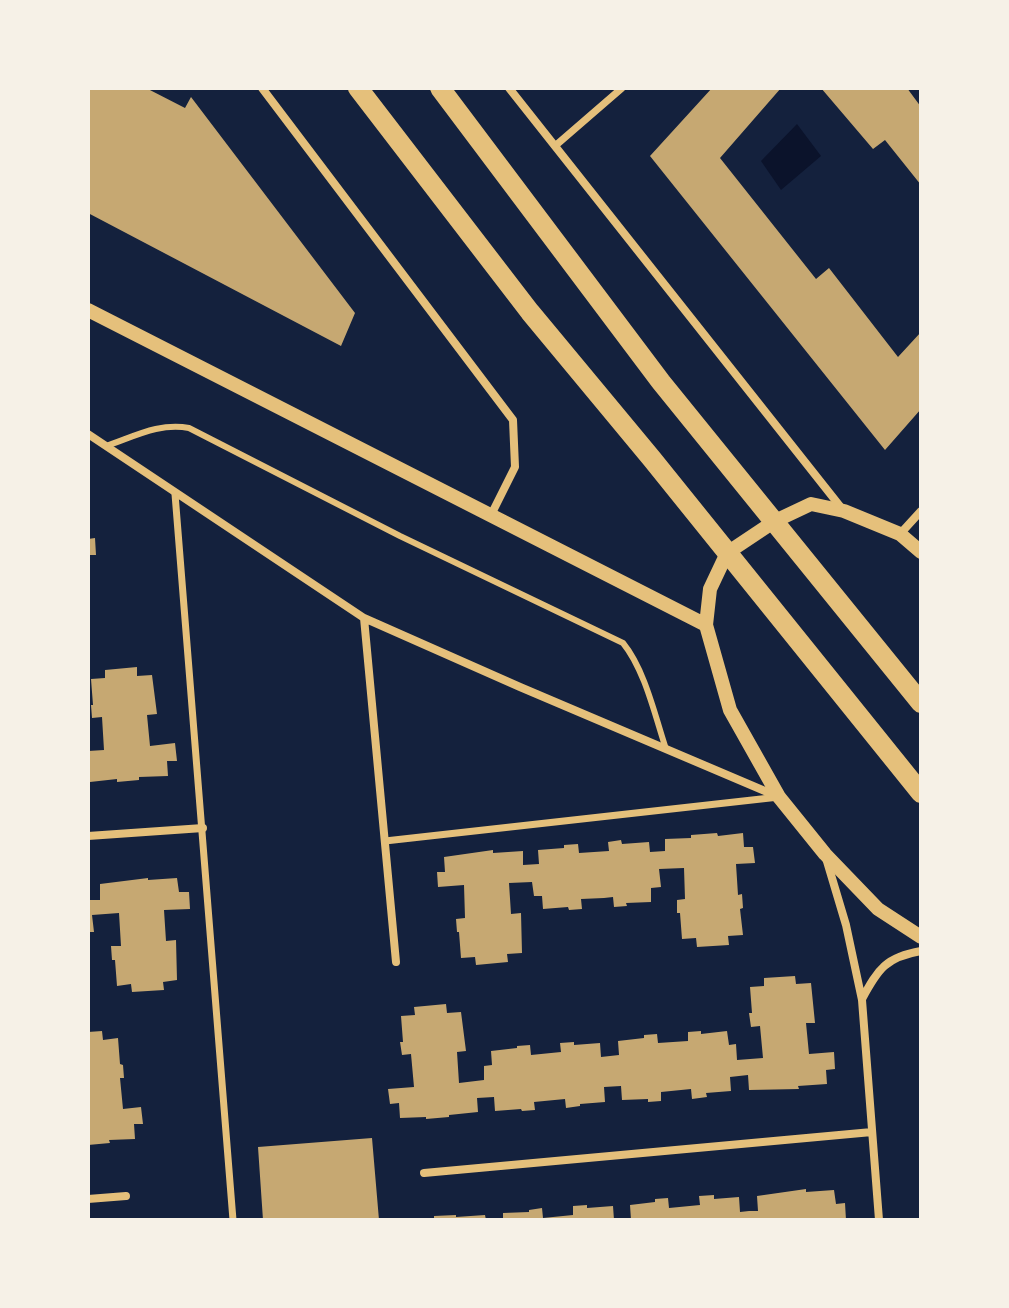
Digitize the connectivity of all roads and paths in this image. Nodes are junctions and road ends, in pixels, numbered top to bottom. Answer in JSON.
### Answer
{"nodes":[{"id":1,"x":262,"y":88,"type":"edge"},
{"id":2,"x":358,"y":88,"type":"edge"},
{"id":3,"x":440,"y":88,"type":"edge"},
{"id":4,"x":509,"y":88,"type":"edge"},
{"id":5,"x":622,"y":88,"type":"edge"},
{"id":6,"x":555,"y":146,"type":"junction"},
{"id":7,"x":88,"y":310,"type":"edge"},
{"id":8,"x":88,"y":434,"type":"edge"},
{"id":9,"x":106,"y":446,"type":"junction"},
{"id":10,"x":175,"y":494,"type":"junction"},
{"id":11,"x":844,"y":511,"type":"junction"},
{"id":12,"x":921,"y":511,"type":"edge"},
{"id":13,"x":491,"y":515,"type":"junction"},
{"id":14,"x":775,"y":521,"type":"junction"},
{"id":15,"x":900,"y":534,"type":"junction"},
{"id":16,"x":921,"y":552,"type":"edge"},
{"id":17,"x":727,"y":553,"type":"junction"},
{"id":18,"x":364,"y":618,"type":"junction"},
{"id":19,"x":706,"y":625,"type":"junction"},
{"id":20,"x":921,"y":703,"type":"edge"},
{"id":21,"x":666,"y":749,"type":"junction"},
{"id":22,"x":921,"y":793,"type":"edge"},
{"id":23,"x":779,"y":797,"type":"junction"},
{"id":24,"x":203,"y":828,"type":"junction"},
{"id":25,"x":88,"y":836,"type":"edge"},
{"id":26,"x":385,"y":841,"type":"junction"},
{"id":27,"x":825,"y":854,"type":"junction"},
{"id":28,"x":921,"y":937,"type":"edge"},
{"id":29,"x":921,"y":951,"type":"edge"},
{"id":30,"x":396,"y":962,"type":"dead end"},
{"id":31,"x":862,"y":1000,"type":"junction"},
{"id":32,"x":872,"y":1132,"type":"junction"},
{"id":33,"x":424,"y":1173,"type":"dead end"},
{"id":34,"x":126,"y":1196,"type":"dead end"},
{"id":35,"x":88,"y":1199,"type":"edge"},
{"id":36,"x":233,"y":1220,"type":"edge"},
{"id":37,"x":879,"y":1220,"type":"edge"}],
"edges":[{"from":1,"to":13,"type":"street"},
{"from":2,"to":17,"type":"main road"},
{"from":3,"to":14,"type":"main road"},
{"from":4,"to":6,"type":"street"},
{"from":5,"to":6,"type":"street"},
{"from":6,"to":11,"type":"street"},
{"from":7,"to":13,"type":"street"},
{"from":8,"to":9,"type":"street"},
{"from":9,"to":10,"type":"street"},
{"from":9,"to":21,"type":"lane"},
{"from":10,"to":18,"type":"street"},
{"from":10,"to":24,"type":"street"},
{"from":11,"to":14,"type":"street"},
{"from":11,"to":15,"type":"street"},
{"from":12,"to":15,"type":"street"},
{"from":13,"to":19,"type":"street"},
{"from":14,"to":17,"type":"street"},
{"from":14,"to":20,"type":"main road"},
{"from":15,"to":16,"type":"street"},
{"from":17,"to":19,"type":"street"},
{"from":17,"to":22,"type":"main road"},
{"from":18,"to":21,"type":"street"},
{"from":18,"to":26,"type":"street"},
{"from":19,"to":23,"type":"street"},
{"from":21,"to":23,"type":"street"},
{"from":23,"to":26,"type":"street"},
{"from":23,"to":27,"type":"street"},
{"from":24,"to":25,"type":"street"},
{"from":24,"to":36,"type":"street"},
{"from":26,"to":30,"type":"street"},
{"from":27,"to":28,"type":"street"},
{"from":27,"to":31,"type":"street"},
{"from":29,"to":31,"type":"street"},
{"from":31,"to":32,"type":"street"},
{"from":32,"to":33,"type":"street"},
{"from":32,"to":37,"type":"street"},
{"from":34,"to":35,"type":"street"}]}
